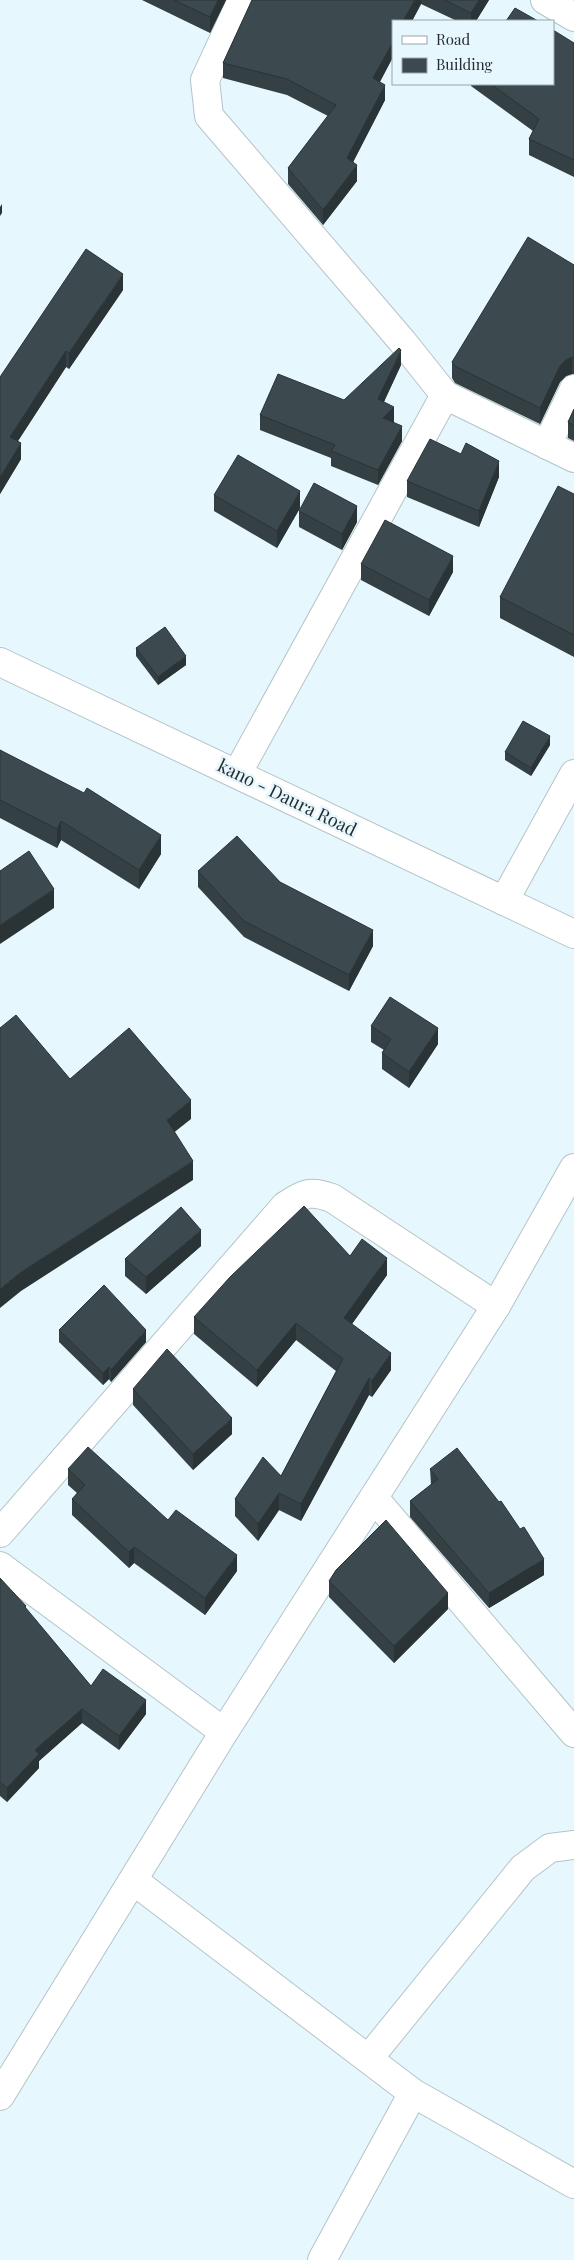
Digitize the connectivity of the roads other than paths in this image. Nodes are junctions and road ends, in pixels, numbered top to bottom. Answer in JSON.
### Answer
{"nodes":[{"id":1,"x":242,"y":0,"type":"edge"},
{"id":2,"x":545,"y":0,"type":"edge"},
{"id":3,"x":574,"y":17,"type":"edge"},
{"id":4,"x":574,"y":389,"type":"edge"},
{"id":5,"x":445,"y":395,"type":"junction"},
{"id":6,"x":547,"y":445,"type":"junction"},
{"id":7,"x":574,"y":458,"type":"edge"},
{"id":8,"x":0,"y":662,"type":"edge"},
{"id":9,"x":237,"y":774,"type":"junction"},
{"id":10,"x":574,"y":774,"type":"edge"},
{"id":11,"x":504,"y":901,"type":"junction"},
{"id":12,"x":574,"y":934,"type":"edge"},
{"id":13,"x":574,"y":1168,"type":"edge"},
{"id":14,"x":496,"y":1306,"type":"junction"},
{"id":15,"x":374,"y":1498,"type":"junction"},
{"id":16,"x":0,"y":1533,"type":"edge"},
{"id":17,"x":0,"y":1566,"type":"edge"},
{"id":18,"x":224,"y":1732,"type":"junction"},
{"id":19,"x":574,"y":1733,"type":"edge"},
{"id":20,"x":574,"y":1829,"type":"edge"},
{"id":21,"x":562,"y":1846,"type":"edge"},
{"id":22,"x":134,"y":1880,"type":"junction"},
{"id":23,"x":369,"y":2058,"type":"junction"},
{"id":24,"x":413,"y":2093,"type":"junction"},
{"id":25,"x":0,"y":2096,"type":"edge"},
{"id":26,"x":574,"y":2184,"type":"edge"},
{"id":27,"x":322,"y":2260,"type":"edge"}],
"edges":[{"from":1,"to":5,"type":"main road"},
{"from":2,"to":3,"type":"main road"},
{"from":4,"to":6,"type":"main road"},
{"from":5,"to":6,"type":"main road"},
{"from":5,"to":9,"type":"main road"},
{"from":6,"to":7,"type":"main road"},
{"from":8,"to":9,"type":"main road","name":"kano - Daura Road"},
{"from":9,"to":11,"type":"main road","name":"kano - Daura Road"},
{"from":10,"to":11,"type":"main road"},
{"from":11,"to":12,"type":"main road","name":"kano - Daura Road"},
{"from":13,"to":14,"type":"main road"},
{"from":14,"to":15,"type":"main road"},
{"from":14,"to":16,"type":"main road"},
{"from":15,"to":18,"type":"main road"},
{"from":15,"to":19,"type":"main road"},
{"from":17,"to":18,"type":"main road"},
{"from":18,"to":22,"type":"main road"},
{"from":20,"to":21,"type":"main road"},
{"from":21,"to":23,"type":"main road"},
{"from":22,"to":23,"type":"main road"},
{"from":22,"to":25,"type":"main road"},
{"from":23,"to":24,"type":"main road"},
{"from":24,"to":26,"type":"main road"},
{"from":24,"to":27,"type":"main road"}]}
